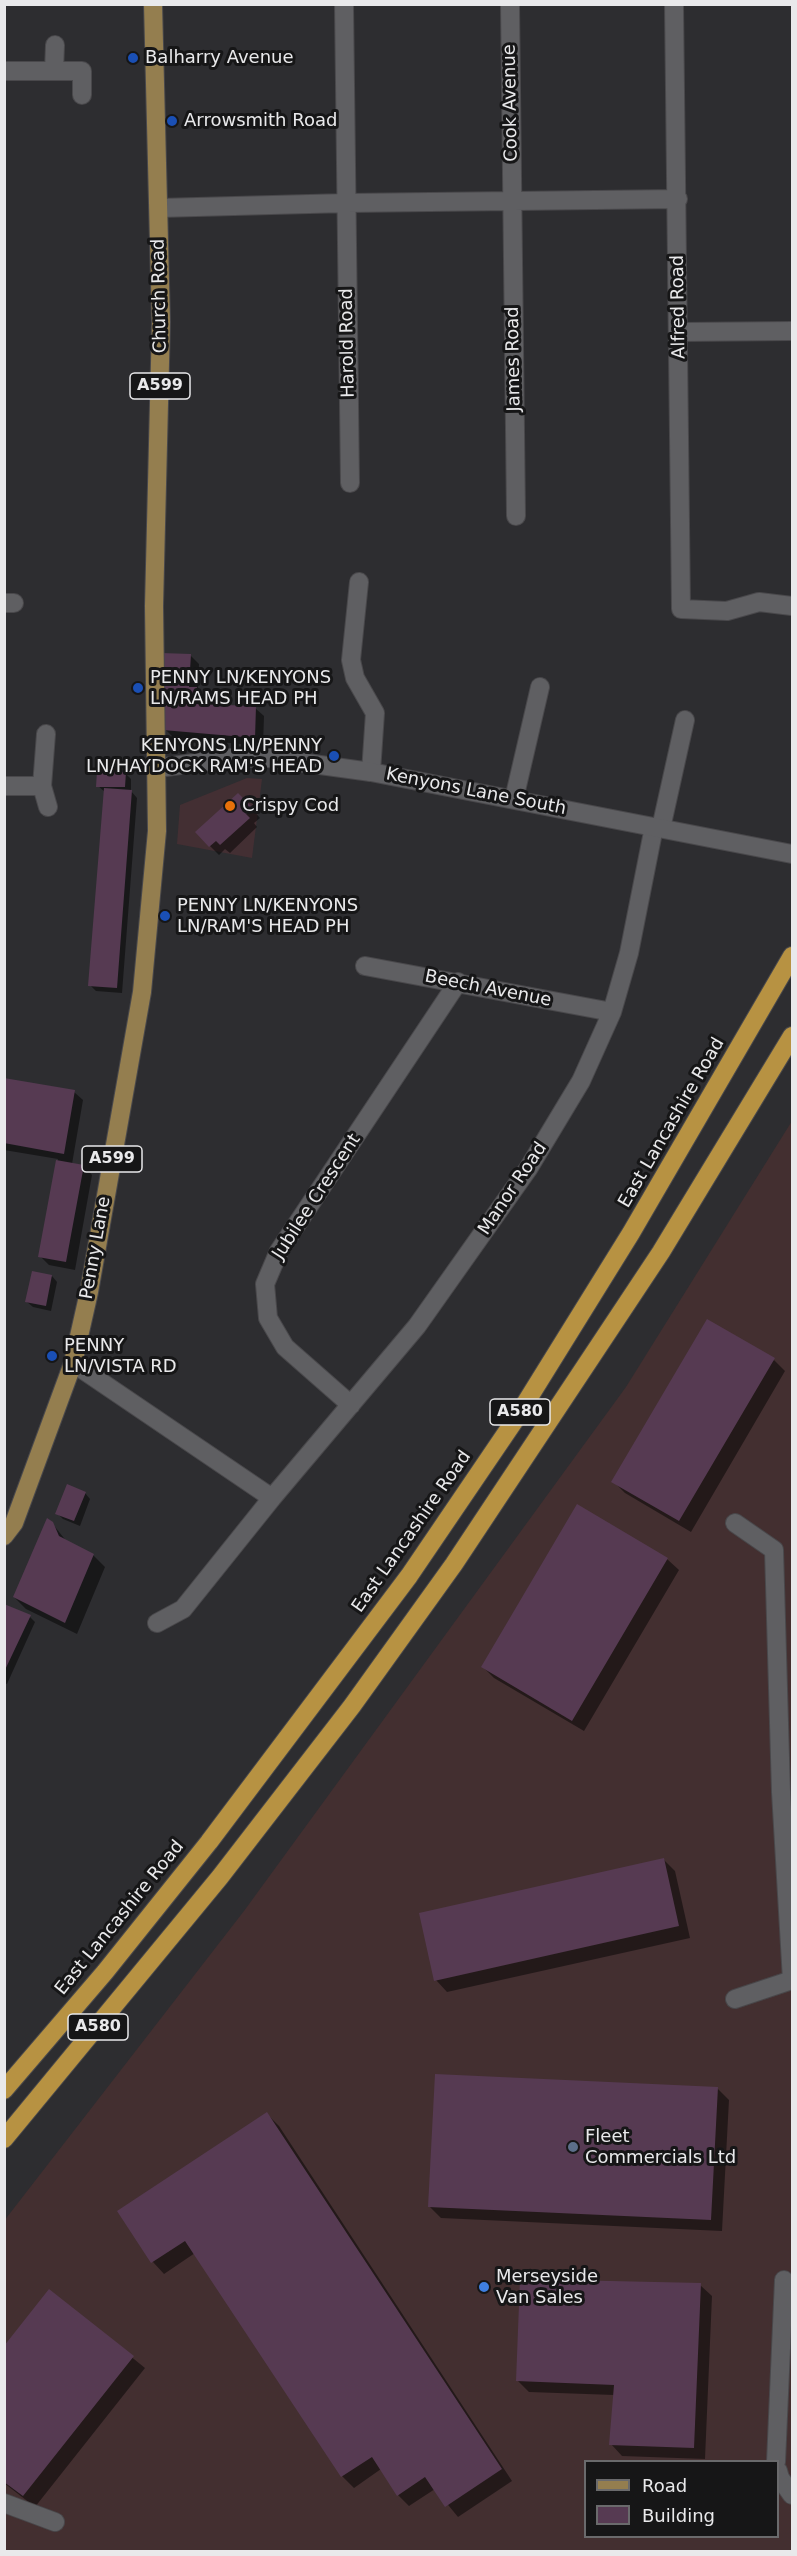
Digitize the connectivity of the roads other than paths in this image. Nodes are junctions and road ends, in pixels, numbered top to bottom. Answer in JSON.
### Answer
{"nodes":[{"id":1,"x":153,"y":4,"type":"edge"},
{"id":2,"x":344,"y":4,"type":"edge"},
{"id":3,"x":510,"y":4,"type":"edge"},
{"id":4,"x":674,"y":4,"type":"edge"},
{"id":5,"x":55,"y":45,"type":"dead end"},
{"id":6,"x":4,"y":70,"type":"edge"},
{"id":7,"x":54,"y":71,"type":"junction"},
{"id":8,"x":82,"y":95,"type":"dead end"},
{"id":9,"x":678,"y":199,"type":"junction"},
{"id":10,"x":512,"y":202,"type":"junction"},
{"id":11,"x":347,"y":203,"type":"junction"},
{"id":12,"x":159,"y":208,"type":"junction"},
{"id":13,"x":792,"y":331,"type":"edge"},
{"id":14,"x":680,"y":332,"type":"junction"},
{"id":15,"x":350,"y":483,"type":"dead end"},
{"id":16,"x":516,"y":516,"type":"dead end"},
{"id":17,"x":357,"y":582,"type":"dead end"},
{"id":18,"x":792,"y":606,"type":"edge"},
{"id":19,"x":540,"y":687,"type":"dead end"},
{"id":20,"x":685,"y":720,"type":"dead end"},
{"id":21,"x":45,"y":734,"type":"dead end"},
{"id":22,"x":158,"y":768,"type":"junction"},
{"id":23,"x":371,"y":772,"type":"junction"},
{"id":24,"x":4,"y":786,"type":"edge"},
{"id":25,"x":42,"y":786,"type":"junction"},
{"id":26,"x":514,"y":799,"type":"junction"},
{"id":27,"x":48,"y":807,"type":"dead end"},
{"id":28,"x":657,"y":828,"type":"junction"},
{"id":29,"x":792,"y":854,"type":"edge"},
{"id":30,"x":792,"y":956,"type":"edge"},
{"id":31,"x":365,"y":966,"type":"dead end"},
{"id":32,"x":458,"y":982,"type":"junction"},
{"id":33,"x":612,"y":1012,"type":"junction"},
{"id":34,"x":792,"y":1036,"type":"edge"},
{"id":35,"x":73,"y":1363,"type":"junction"},
{"id":36,"x":351,"y":1405,"type":"junction"},
{"id":37,"x":272,"y":1498,"type":"junction"},
{"id":38,"x":735,"y":1523,"type":"dead end"},
{"id":39,"x":4,"y":1536,"type":"edge"},
{"id":40,"x":157,"y":1623,"type":"dead end"},
{"id":41,"x":792,"y":1980,"type":"edge"},
{"id":42,"x":735,"y":1999,"type":"dead end"},
{"id":43,"x":4,"y":2090,"type":"edge"},
{"id":44,"x":4,"y":2139,"type":"edge"},
{"id":45,"x":784,"y":2280,"type":"dead end"},
{"id":46,"x":776,"y":2460,"type":"edge"},
{"id":47,"x":779,"y":2474,"type":"edge"},
{"id":48,"x":792,"y":2495,"type":"edge"},
{"id":49,"x":4,"y":2503,"type":"edge"},
{"id":50,"x":55,"y":2522,"type":"dead end"}],
"edges":[{"from":1,"to":12,"type":"main road","name":"Church Road","number":"A599"},
{"from":2,"to":11,"type":"street","name":"Harold Road"},
{"from":3,"to":10,"type":"street","name":"Cook Avenue"},
{"from":4,"to":9,"type":"street","name":"Alfred Road"},
{"from":5,"to":7,"type":"street"},
{"from":6,"to":7,"type":"street"},
{"from":7,"to":8,"type":"street"},
{"from":9,"to":10,"type":"street"},
{"from":9,"to":14,"type":"street","name":"Alfred Road"},
{"from":10,"to":11,"type":"street"},
{"from":10,"to":16,"type":"street","name":"James Road"},
{"from":11,"to":12,"type":"street"},
{"from":11,"to":15,"type":"street","name":"Harold Road"},
{"from":12,"to":22,"type":"main road","name":"Church Road","number":"A599"},
{"from":13,"to":14,"type":"street"},
{"from":14,"to":18,"type":"street","name":"Alfred Road"},
{"from":17,"to":23,"type":"street"},
{"from":19,"to":26,"type":"street"},
{"from":20,"to":28,"type":"street","name":"Manor Road"},
{"from":21,"to":25,"type":"street"},
{"from":22,"to":23,"type":"street","name":"Kenyons Lane South"},
{"from":22,"to":35,"type":"main road","name":"Penny Lane","number":"A599"},
{"from":23,"to":26,"type":"street","name":"Kenyons Lane South"},
{"from":24,"to":25,"type":"street"},
{"from":25,"to":27,"type":"street"},
{"from":26,"to":28,"type":"street","name":"Kenyons Lane South"},
{"from":28,"to":29,"type":"street","name":"Kenyons Lane South"},
{"from":28,"to":33,"type":"street","name":"Manor Road"},
{"from":30,"to":43,"type":"highway","name":"East Lancashire Road","number":"A580"},
{"from":31,"to":32,"type":"street","name":"Beech Avenue"},
{"from":32,"to":33,"type":"street","name":"Beech Avenue"},
{"from":32,"to":36,"type":"street","name":"Jubilee Crescent"},
{"from":33,"to":36,"type":"street","name":"Manor Road"},
{"from":34,"to":44,"type":"highway","number":"A580"},
{"from":35,"to":37,"type":"street"},
{"from":35,"to":39,"type":"main road","name":"Penny Lane","number":"A599"},
{"from":36,"to":37,"type":"street","name":"Manor Road"},
{"from":37,"to":40,"type":"street","name":"Manor Road"},
{"from":38,"to":41,"type":"street"},
{"from":41,"to":42,"type":"street"},
{"from":45,"to":46,"type":"street"},
{"from":47,"to":48,"type":"street"},
{"from":49,"to":50,"type":"street"}]}
